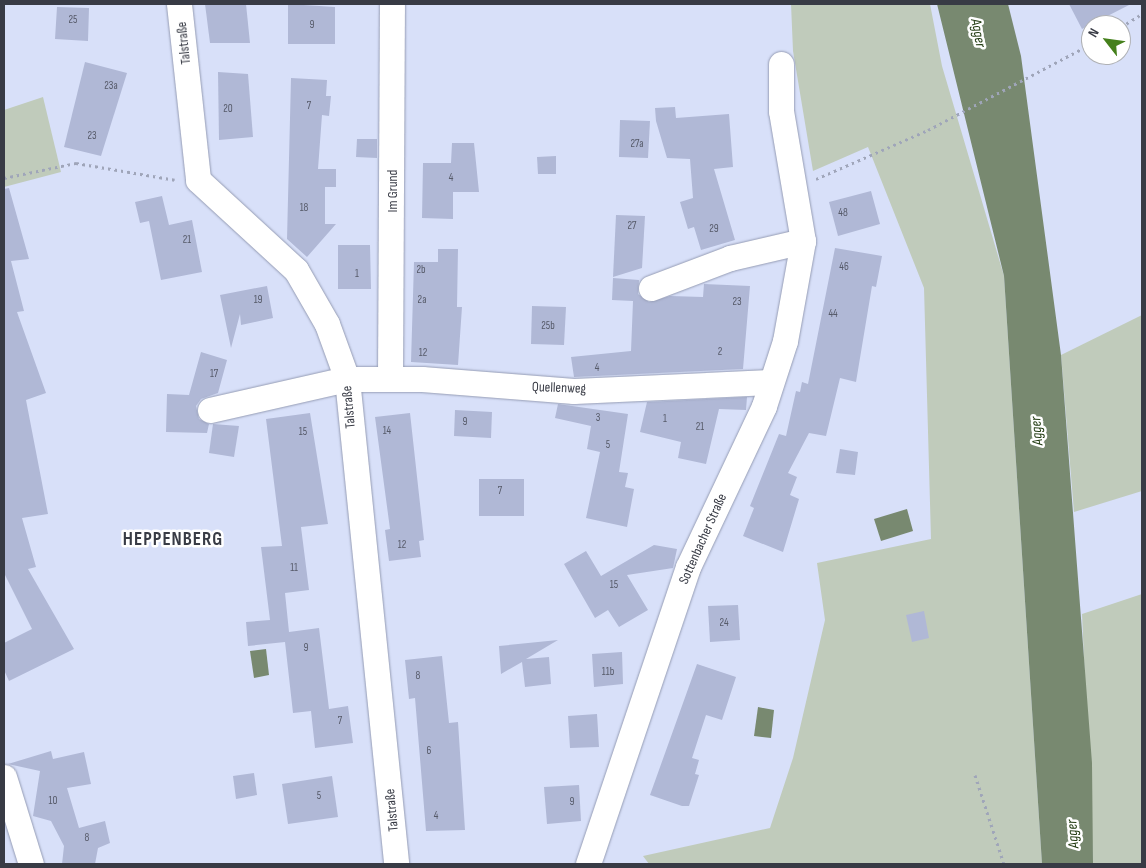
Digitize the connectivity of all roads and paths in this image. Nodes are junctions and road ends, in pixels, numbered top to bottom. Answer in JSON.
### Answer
{"nodes":[{"id":1,"x":179,"y":4,"type":"edge"},
{"id":2,"x":392,"y":4,"type":"edge"},
{"id":3,"x":1142,"y":14,"type":"edge"},
{"id":4,"x":1131,"y":21,"type":"edge"},
{"id":5,"x":1081,"y":49,"type":"edge"},
{"id":6,"x":781,"y":64,"type":"dead end"},
{"id":7,"x":4,"y":178,"type":"edge"},
{"id":8,"x":198,"y":180,"type":"junction"},
{"id":9,"x":794,"y":186,"type":"junction"},
{"id":10,"x":803,"y":242,"type":"junction"},
{"id":11,"x":650,"y":288,"type":"dead end"},
{"id":12,"x":390,"y":378,"type":"junction"},
{"id":13,"x":347,"y":379,"type":"junction"},
{"id":14,"x":770,"y":382,"type":"junction"},
{"id":15,"x":210,"y":410,"type":"dead end"},
{"id":16,"x":975,"y":775,"type":"dead end"},
{"id":17,"x":4,"y":777,"type":"edge"},
{"id":18,"x":31,"y":864,"type":"edge"},
{"id":19,"x":396,"y":864,"type":"edge"},
{"id":20,"x":588,"y":864,"type":"edge"},
{"id":21,"x":1004,"y":864,"type":"edge"}],
"edges":[{"from":1,"to":8,"type":"street","name":"Talstraße"},
{"from":2,"to":12,"type":"street","name":"Im Grund"},
{"from":3,"to":4,"type":"path"},
{"from":5,"to":9,"type":"path"},
{"from":6,"to":9,"type":"street","name":"Sottenbacher Straße"},
{"from":7,"to":8,"type":"path"},
{"from":8,"to":13,"type":"street","name":"Talstraße"},
{"from":9,"to":10,"type":"street","name":"Sottenbacher Straße"},
{"from":10,"to":11,"type":"street"},
{"from":10,"to":14,"type":"street","name":"Sottenbacher Straße"},
{"from":12,"to":13,"type":"street","name":"Quellenweg"},
{"from":12,"to":14,"type":"street","name":"Quellenweg"},
{"from":13,"to":15,"type":"street","name":"Quellenweg"},
{"from":13,"to":19,"type":"street","name":"Talstraße"},
{"from":14,"to":20,"type":"street","name":"Sottenbacher Straße"},
{"from":16,"to":21,"type":"path"},
{"from":17,"to":18,"type":"street"}]}
